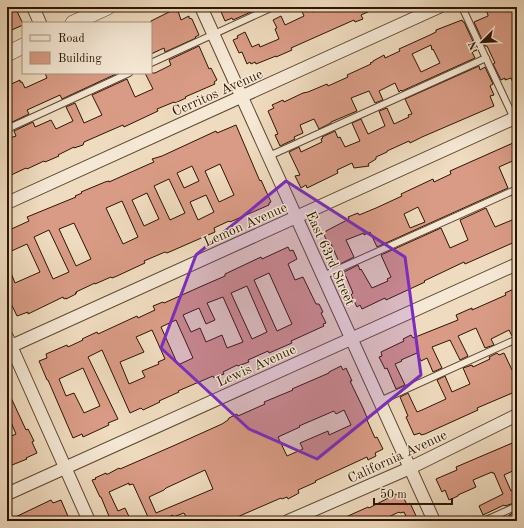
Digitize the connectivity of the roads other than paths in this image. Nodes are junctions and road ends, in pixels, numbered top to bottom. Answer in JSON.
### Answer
{"nodes":[{"id":1,"x":32,"y":7,"type":"edge"},
{"id":2,"x":108,"y":7,"type":"edge"},
{"id":3,"x":201,"y":7,"type":"edge"},
{"id":4,"x":273,"y":7,"type":"edge"},
{"id":5,"x":439,"y":7,"type":"edge"},
{"id":6,"x":462,"y":7,"type":"edge"},
{"id":7,"x":40,"y":22,"type":"edge"},
{"id":8,"x":75,"y":22,"type":"edge"},
{"id":9,"x":214,"y":34,"type":"junction"},
{"id":10,"x":22,"y":46,"type":"edge"},
{"id":11,"x":7,"y":54,"type":"edge"},
{"id":12,"x":486,"y":58,"type":"junction"},
{"id":13,"x":152,"y":63,"type":"edge"},
{"id":14,"x":127,"y":74,"type":"edge"},
{"id":15,"x":242,"y":97,"type":"junction"},
{"id":16,"x":516,"y":120,"type":"edge"},
{"id":17,"x":7,"y":129,"type":"edge"},
{"id":18,"x":269,"y":156,"type":"junction"},
{"id":19,"x":517,"y":189,"type":"edge"},
{"id":20,"x":7,"y":203,"type":"edge"},
{"id":21,"x":296,"y":217,"type":"junction"},
{"id":22,"x":517,"y":264,"type":"edge"},
{"id":23,"x":323,"y":276,"type":"junction"},
{"id":24,"x":352,"y":339,"type":"junction"},
{"id":25,"x":517,"y":339,"type":"edge"},
{"id":26,"x":8,"y":344,"type":"edge"},
{"id":27,"x":380,"y":401,"type":"junction"},
{"id":28,"x":517,"y":415,"type":"edge"},
{"id":29,"x":66,"y":468,"type":"junction"},
{"id":30,"x":410,"y":468,"type":"junction"},
{"id":31,"x":7,"y":494,"type":"edge"},
{"id":32,"x":517,"y":506,"type":"edge"},
{"id":33,"x":89,"y":521,"type":"edge"},
{"id":34,"x":288,"y":521,"type":"edge"},
{"id":35,"x":434,"y":521,"type":"edge"},
{"id":36,"x":484,"y":521,"type":"edge"}],
"edges":[{"from":1,"to":7,"type":"street"},
{"from":2,"to":8,"type":"street"},
{"from":3,"to":9,"type":"street","name":"East 63rd Street"},
{"from":4,"to":9,"type":"lane"},
{"from":5,"to":15,"type":"street","name":"Cerritos Avenue"},
{"from":6,"to":12,"type":"lane"},
{"from":9,"to":13,"type":"lane"},
{"from":9,"to":15,"type":"street","name":"East 63rd Street"},
{"from":10,"to":11,"type":"street"},
{"from":12,"to":16,"type":"lane"},
{"from":12,"to":18,"type":"lane"},
{"from":14,"to":17,"type":"lane"},
{"from":15,"to":18,"type":"street","name":"East 63rd Street"},
{"from":15,"to":20,"type":"street","name":"Cerritos Avenue"},
{"from":16,"to":21,"type":"street","name":"Lemon Avenue"},
{"from":18,"to":21,"type":"street","name":"East 63rd Street"},
{"from":19,"to":23,"type":"lane"},
{"from":21,"to":23,"type":"street","name":"East 63rd Street"},
{"from":21,"to":26,"type":"street","name":"Lemon Avenue"},
{"from":22,"to":24,"type":"street","name":"Lewis Avenue"},
{"from":23,"to":24,"type":"street","name":"East 63rd Street"},
{"from":24,"to":27,"type":"street","name":"East 63rd Street"},
{"from":24,"to":29,"type":"street","name":"Lewis Avenue"},
{"from":25,"to":27,"type":"lane"},
{"from":26,"to":29,"type":"street"},
{"from":27,"to":30,"type":"street","name":"East 63rd Street"},
{"from":28,"to":30,"type":"street","name":"California Avenue"},
{"from":29,"to":31,"type":"street","name":"Lewis Avenue"},
{"from":29,"to":33,"type":"street"},
{"from":30,"to":34,"type":"street","name":"California Avenue"},
{"from":30,"to":35,"type":"street","name":"East 63rd Street"},
{"from":32,"to":36,"type":"lane"}]}
